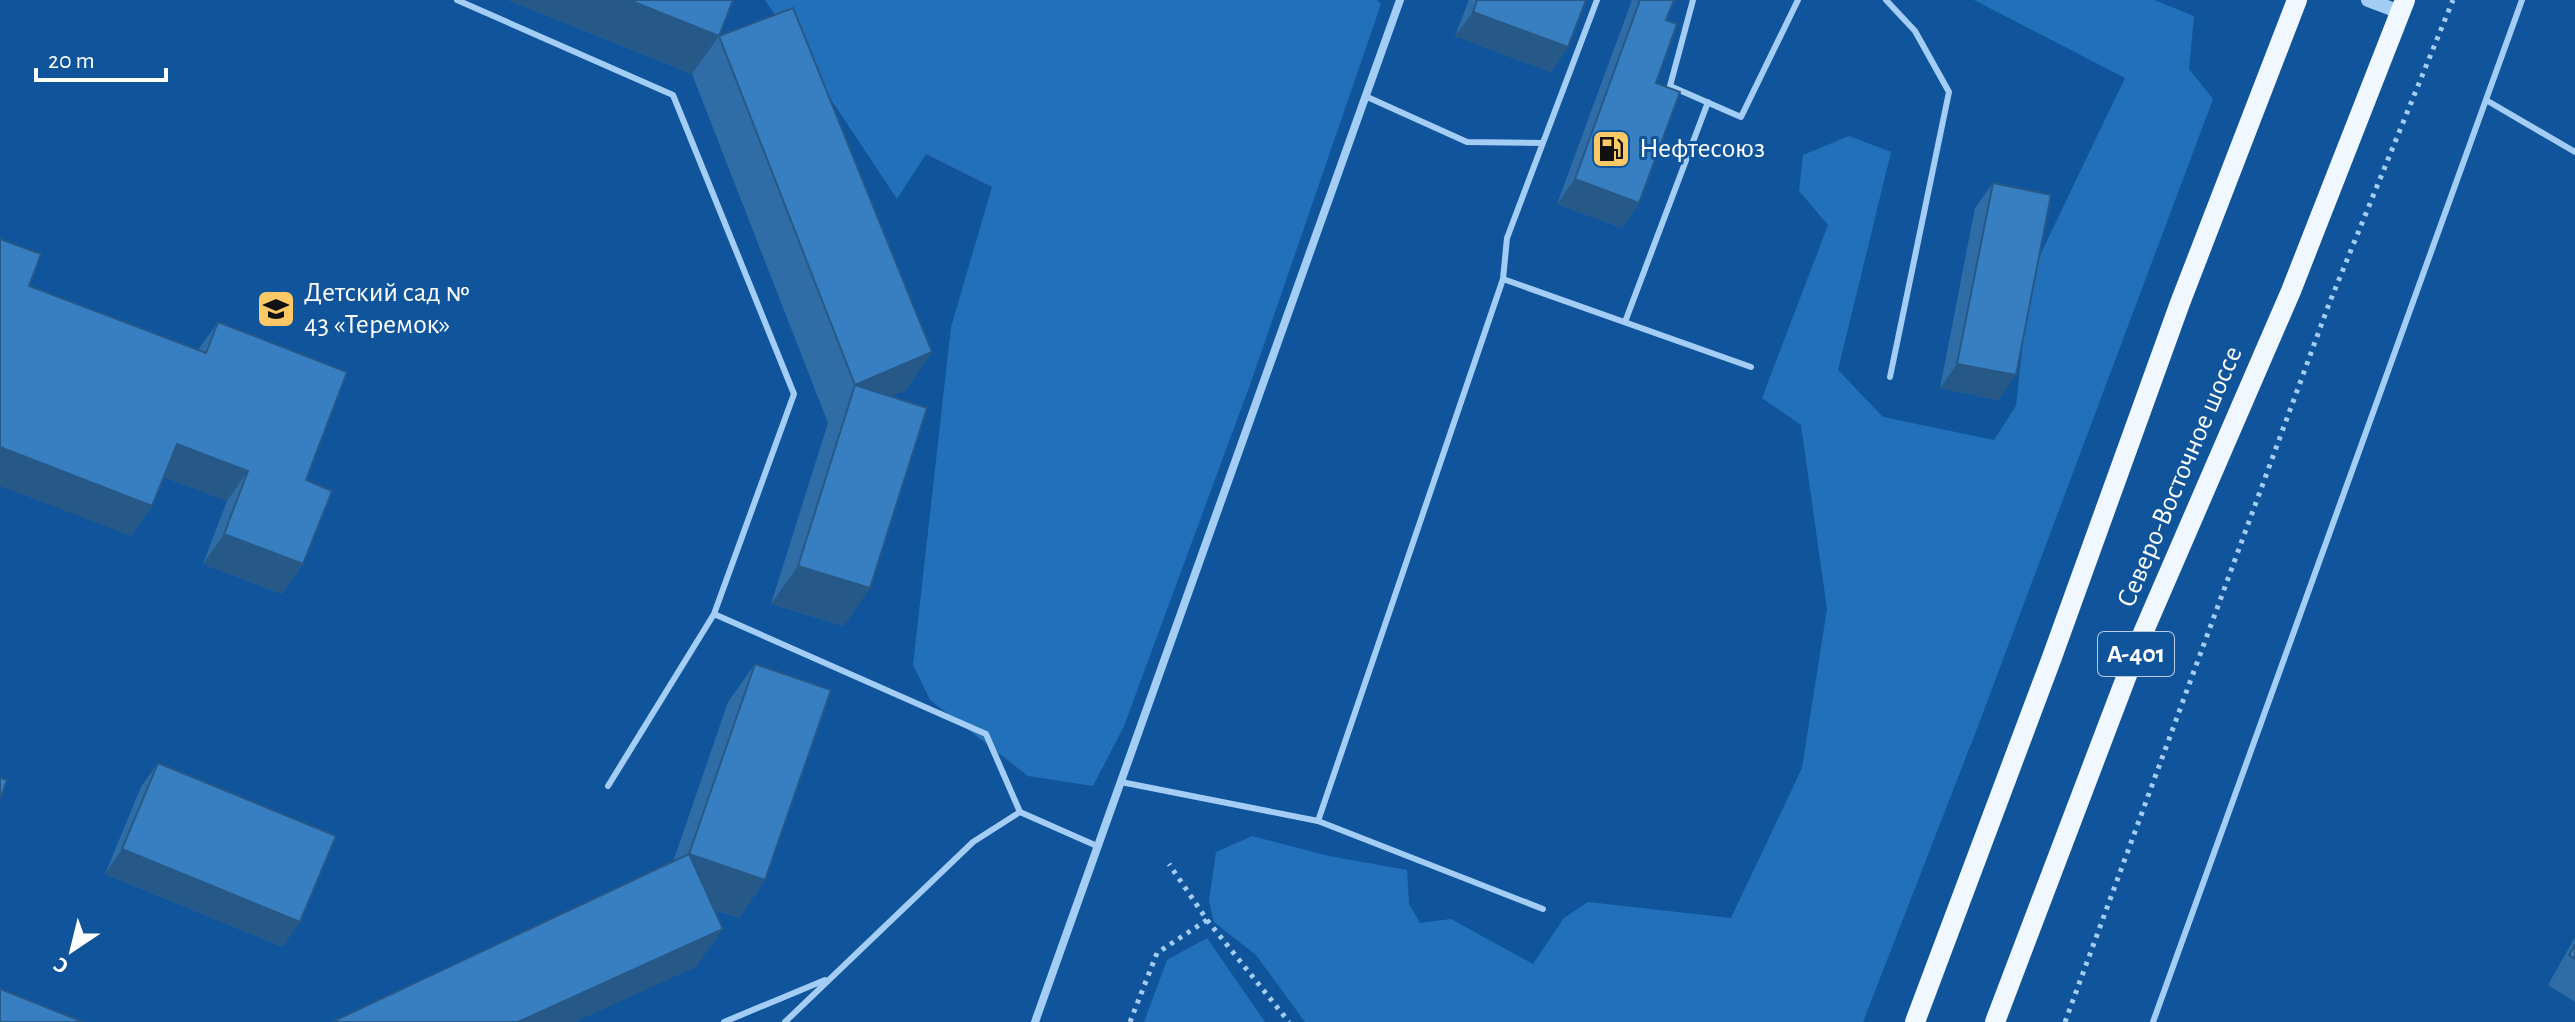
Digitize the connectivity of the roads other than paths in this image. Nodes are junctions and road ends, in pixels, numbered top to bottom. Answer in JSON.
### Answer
{"nodes":[{"id":1,"x":457,"y":0,"type":"edge"},
{"id":2,"x":1400,"y":0,"type":"edge"},
{"id":3,"x":1597,"y":0,"type":"edge"},
{"id":4,"x":1693,"y":0,"type":"edge"},
{"id":5,"x":1798,"y":0,"type":"edge"},
{"id":6,"x":1886,"y":0,"type":"edge"},
{"id":7,"x":2297,"y":0,"type":"edge"},
{"id":8,"x":2368,"y":0,"type":"edge"},
{"id":9,"x":2522,"y":0,"type":"edge"},
{"id":10,"x":2403,"y":6,"type":"edge"},
{"id":11,"x":1365,"y":96,"type":"junction"},
{"id":12,"x":2486,"y":100,"type":"junction"},
{"id":13,"x":1708,"y":102,"type":"junction"},
{"id":14,"x":1543,"y":143,"type":"junction"},
{"id":15,"x":2575,"y":152,"type":"edge"},
{"id":16,"x":1503,"y":279,"type":"junction"},
{"id":17,"x":1625,"y":322,"type":"junction"},
{"id":18,"x":1751,"y":367,"type":"dead end"},
{"id":19,"x":1890,"y":377,"type":"dead end"},
{"id":20,"x":714,"y":614,"type":"junction"},
{"id":21,"x":1121,"y":782,"type":"junction"},
{"id":22,"x":608,"y":786,"type":"dead end"},
{"id":23,"x":1020,"y":812,"type":"junction"},
{"id":24,"x":1318,"y":821,"type":"junction"},
{"id":25,"x":1097,"y":846,"type":"junction"},
{"id":26,"x":1543,"y":909,"type":"dead end"},
{"id":27,"x":828,"y":979,"type":"junction"},
{"id":28,"x":724,"y":1022,"type":"edge"},
{"id":29,"x":785,"y":1022,"type":"edge"},
{"id":30,"x":1035,"y":1022,"type":"edge"},
{"id":31,"x":1915,"y":1022,"type":"edge"},
{"id":32,"x":1995,"y":1022,"type":"edge"},
{"id":33,"x":2153,"y":1022,"type":"edge"}],
"edges":[{"from":1,"to":20,"type":"lane"},
{"from":2,"to":11,"type":"street"},
{"from":3,"to":14,"type":"lane"},
{"from":4,"to":13,"type":"lane"},
{"from":5,"to":13,"type":"lane"},
{"from":6,"to":19,"type":"lane"},
{"from":7,"to":31,"type":"main road","name":"Северо-Восточное шоссе","number":"А-401"},
{"from":8,"to":10,"type":"street"},
{"from":9,"to":12,"type":"lane"},
{"from":10,"to":32,"type":"main road","name":"Северо-Восточное шоссе","number":"А-401"},
{"from":11,"to":14,"type":"lane"},
{"from":11,"to":21,"type":"street"},
{"from":12,"to":15,"type":"lane"},
{"from":12,"to":33,"type":"lane"},
{"from":13,"to":17,"type":"lane"},
{"from":14,"to":16,"type":"lane"},
{"from":16,"to":17,"type":"lane"},
{"from":16,"to":24,"type":"lane"},
{"from":17,"to":18,"type":"lane"},
{"from":20,"to":22,"type":"lane"},
{"from":20,"to":23,"type":"lane"},
{"from":21,"to":24,"type":"lane"},
{"from":21,"to":25,"type":"street"},
{"from":23,"to":25,"type":"lane"},
{"from":23,"to":27,"type":"lane"},
{"from":24,"to":26,"type":"lane"},
{"from":25,"to":30,"type":"street"},
{"from":27,"to":28,"type":"lane"},
{"from":27,"to":29,"type":"lane"}]}
